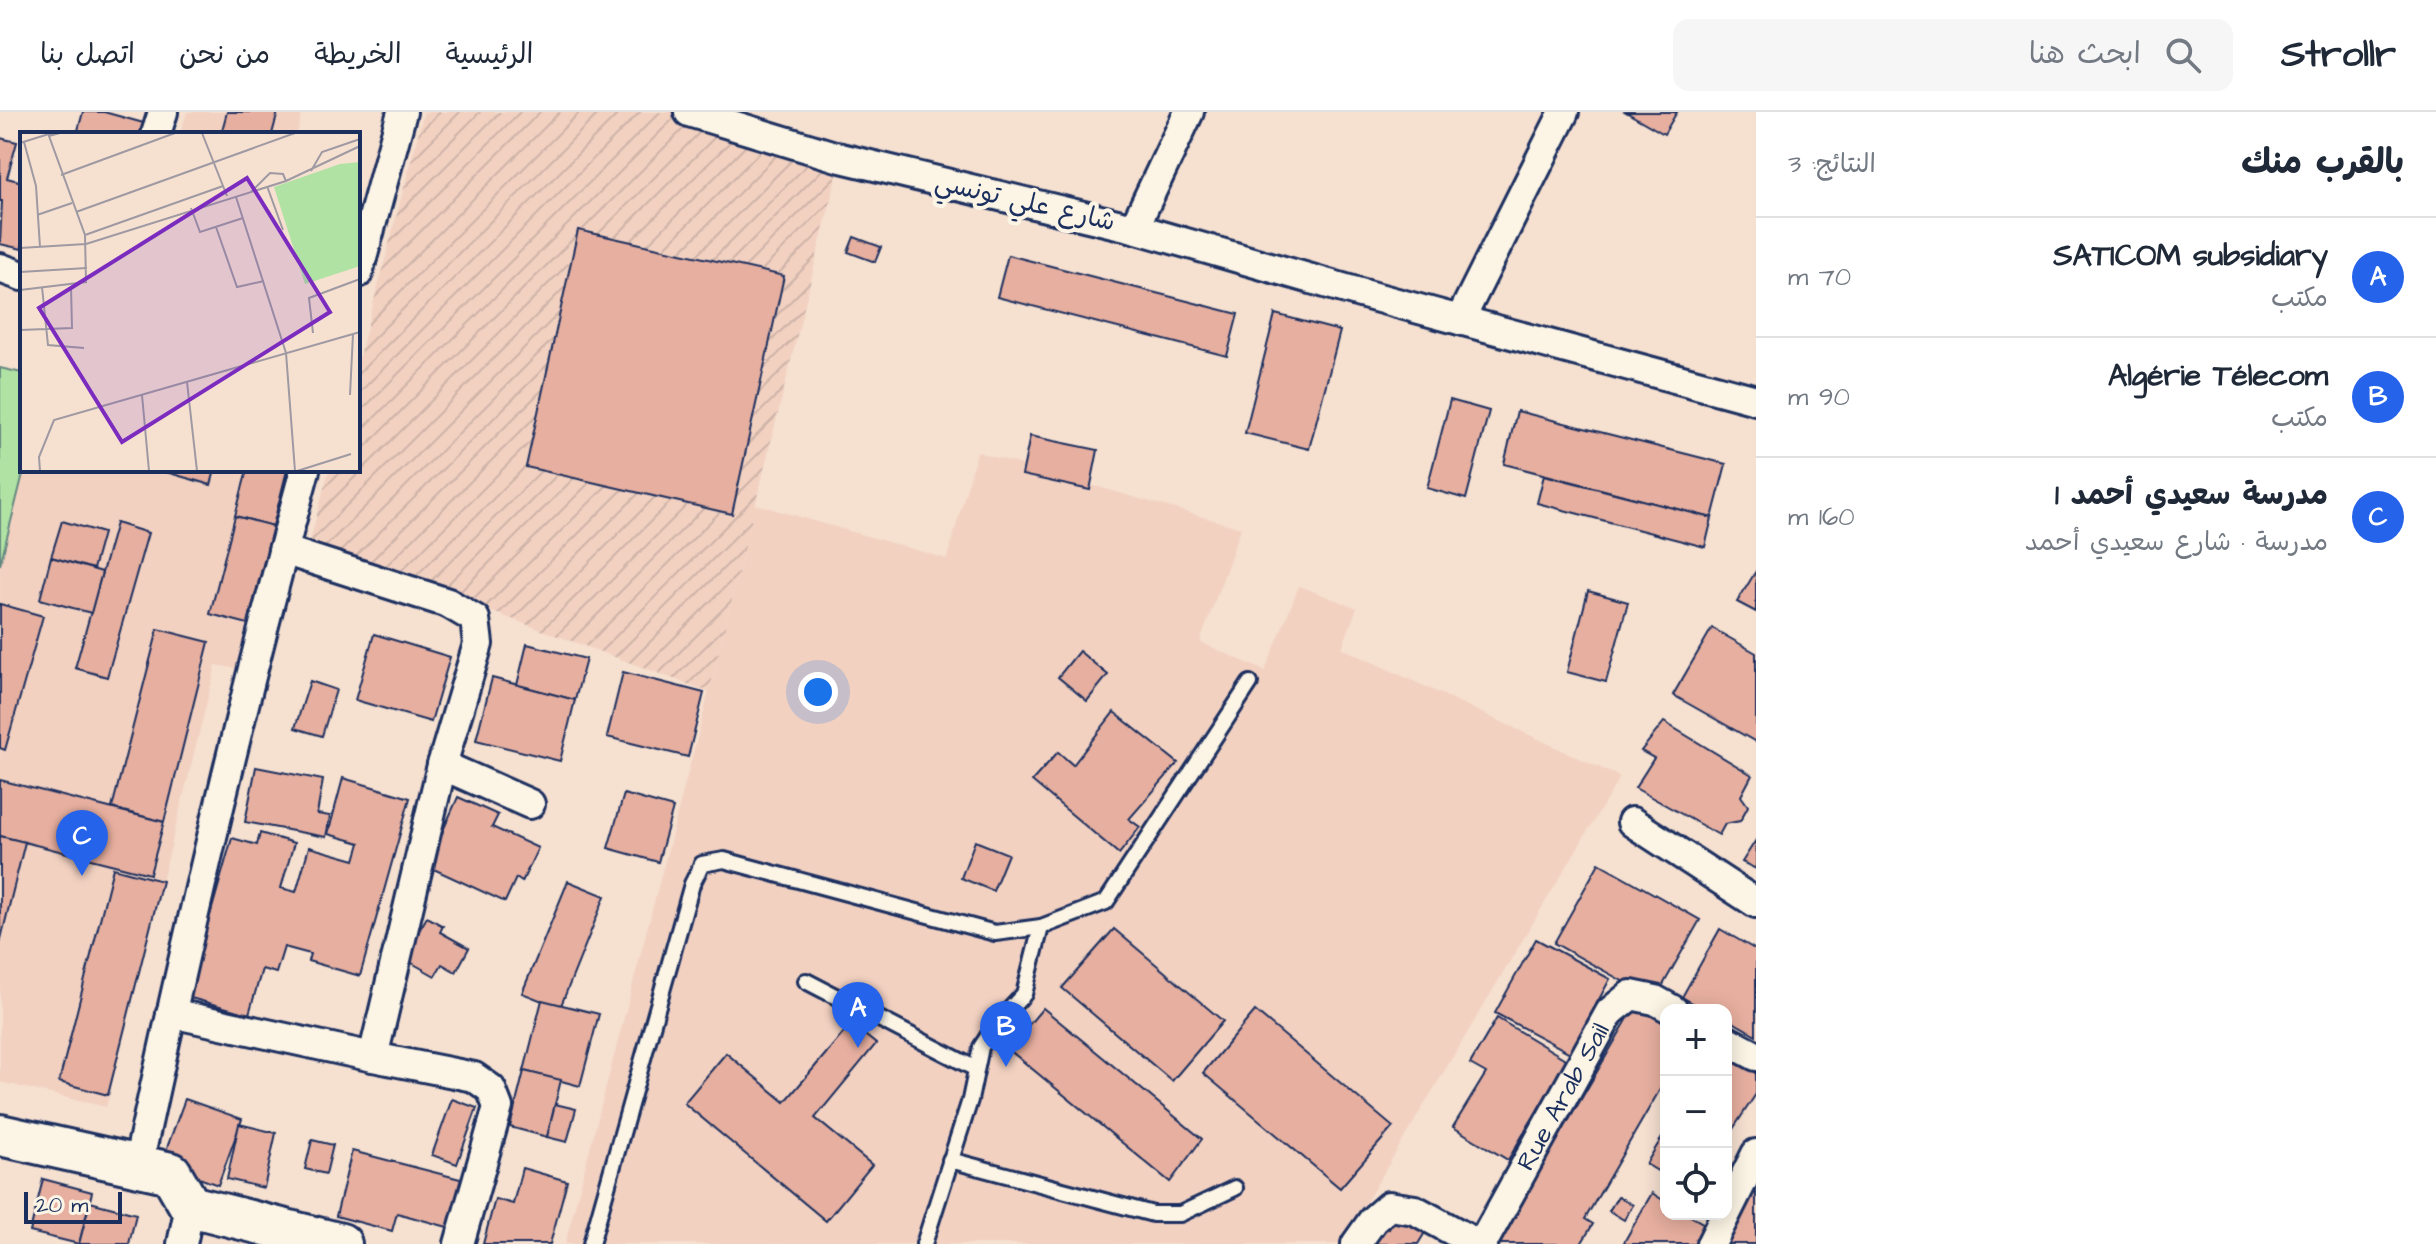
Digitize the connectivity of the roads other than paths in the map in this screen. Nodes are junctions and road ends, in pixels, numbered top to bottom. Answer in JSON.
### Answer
{"nodes":[{"id":1,"x":163,"y":112,"type":"edge"},
{"id":2,"x":402,"y":112,"type":"edge"},
{"id":3,"x":689,"y":112,"type":"edge"},
{"id":4,"x":1189,"y":112,"type":"edge"},
{"id":5,"x":1564,"y":112,"type":"edge"},
{"id":6,"x":157,"y":132,"type":"edge"},
{"id":7,"x":1134,"y":228,"type":"junction"},
{"id":8,"x":360,"y":266,"type":"edge"},
{"id":9,"x":0,"y":268,"type":"edge"},
{"id":10,"x":20,"y":275,"type":"edge"},
{"id":11,"x":1460,"y":320,"type":"junction"},
{"id":12,"x":1756,"y":400,"type":"edge"},
{"id":13,"x":304,"y":472,"type":"edge"},
{"id":14,"x":283,"y":550,"type":"junction"},
{"id":15,"x":1250,"y":683,"type":"dead end"},
{"id":16,"x":442,"y":765,"type":"junction"},
{"id":17,"x":530,"y":804,"type":"dead end"},
{"id":18,"x":1632,"y":822,"type":"dead end"},
{"id":19,"x":1756,"y":903,"type":"edge"},
{"id":20,"x":1041,"y":927,"type":"junction"},
{"id":21,"x":806,"y":981,"type":"dead end"},
{"id":22,"x":1662,"y":1004,"type":"edge"},
{"id":23,"x":171,"y":1013,"type":"junction"},
{"id":24,"x":1732,"y":1043,"type":"edge"},
{"id":25,"x":1756,"y":1056,"type":"edge"},
{"id":26,"x":373,"y":1057,"type":"junction"},
{"id":27,"x":976,"y":1069,"type":"junction"},
{"id":28,"x":9,"y":1146,"type":"edge"},
{"id":29,"x":1756,"y":1154,"type":"edge"},
{"id":30,"x":950,"y":1160,"type":"junction"},
{"id":31,"x":138,"y":1165,"type":"junction"},
{"id":32,"x":1235,"y":1188,"type":"dead end"},
{"id":33,"x":186,"y":1225,"type":"edge"},
{"id":34,"x":341,"y":1244,"type":"edge"},
{"id":35,"x":459,"y":1244,"type":"edge"},
{"id":36,"x":591,"y":1244,"type":"edge"},
{"id":37,"x":924,"y":1244,"type":"edge"},
{"id":38,"x":1356,"y":1244,"type":"edge"},
{"id":39,"x":1479,"y":1244,"type":"edge"},
{"id":40,"x":1711,"y":1244,"type":"edge"}],
"edges":[{"from":1,"to":6,"type":"street"},
{"from":2,"to":8,"type":"street"},
{"from":3,"to":7,"type":"street","name":"شارع علي تونسي"},
{"from":4,"to":7,"type":"street"},
{"from":5,"to":11,"type":"street"},
{"from":7,"to":11,"type":"street","name":"شارع علي تونسي"},
{"from":9,"to":10,"type":"street"},
{"from":11,"to":12,"type":"street","name":"شارع علي تونسي"},
{"from":13,"to":14,"type":"street"},
{"from":14,"to":16,"type":"street"},
{"from":14,"to":23,"type":"street"},
{"from":15,"to":20,"type":"lane"},
{"from":16,"to":17,"type":"street"},
{"from":16,"to":26,"type":"street"},
{"from":18,"to":19,"type":"street"},
{"from":20,"to":27,"type":"lane"},
{"from":20,"to":36,"type":"lane"},
{"from":21,"to":27,"type":"lane"},
{"from":22,"to":39,"type":"street","name":"Rue Arab Sail"},
{"from":23,"to":26,"type":"street"},
{"from":23,"to":31,"type":"street"},
{"from":24,"to":25,"type":"street"},
{"from":26,"to":35,"type":"street"},
{"from":27,"to":30,"type":"lane"},
{"from":28,"to":31,"type":"street"},
{"from":29,"to":40,"type":"street"},
{"from":30,"to":32,"type":"lane"},
{"from":30,"to":37,"type":"lane"},
{"from":31,"to":33,"type":"street"},
{"from":33,"to":34,"type":"street"},
{"from":38,"to":39,"type":"street"}]}
